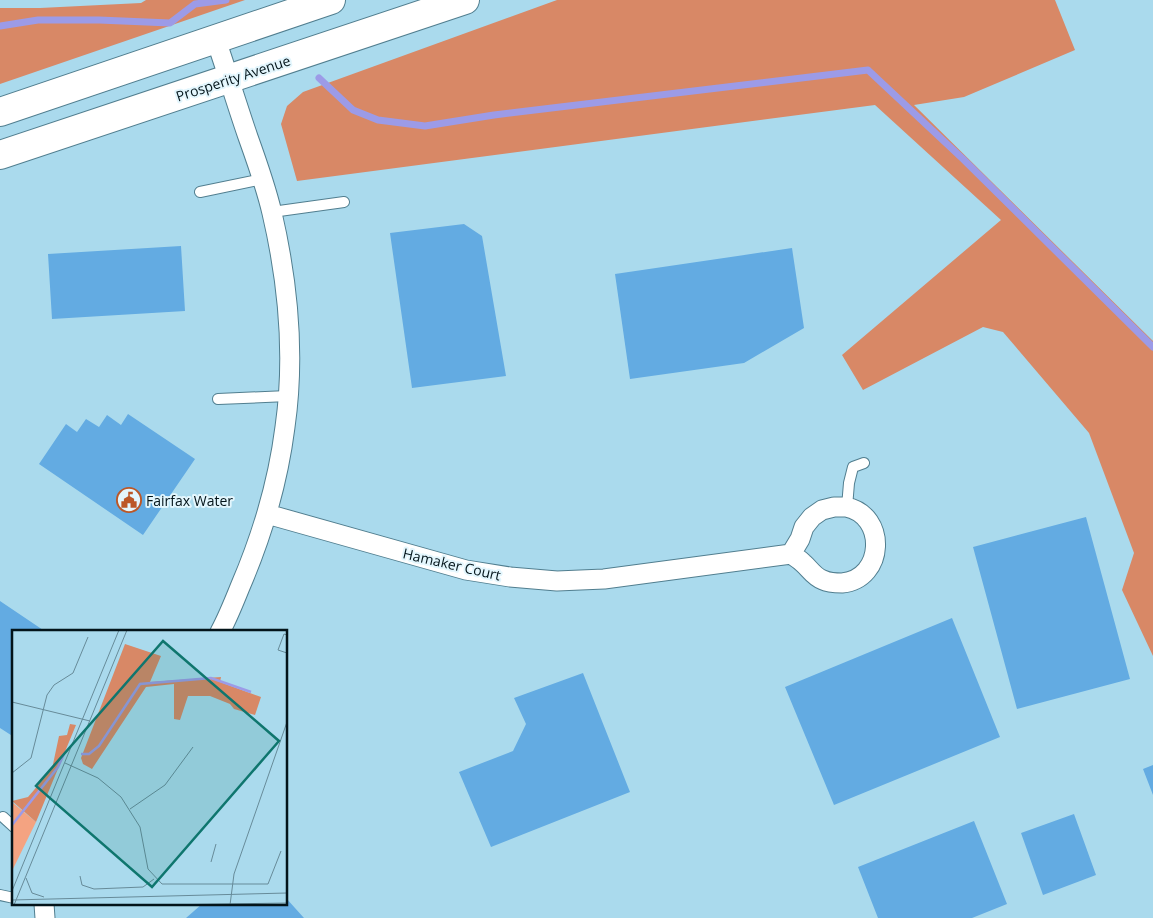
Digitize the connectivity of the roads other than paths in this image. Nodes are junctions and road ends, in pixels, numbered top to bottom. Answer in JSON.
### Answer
{"nodes":[{"id":1,"x":331,"y":0,"type":"edge"},
{"id":2,"x":465,"y":0,"type":"edge"},
{"id":3,"x":216,"y":40,"type":"junction"},
{"id":4,"x":229,"y":79,"type":"junction"},
{"id":5,"x":0,"y":112,"type":"edge"},
{"id":6,"x":0,"y":156,"type":"edge"},
{"id":7,"x":263,"y":179,"type":"junction"},
{"id":8,"x":200,"y":192,"type":"dead end"},
{"id":9,"x":344,"y":202,"type":"dead end"},
{"id":10,"x":272,"y":212,"type":"junction"},
{"id":11,"x":288,"y":396,"type":"junction"},
{"id":12,"x":218,"y":399,"type":"dead end"},
{"id":13,"x":864,"y":463,"type":"dead end"},
{"id":14,"x":846,"y":507,"type":"junction"},
{"id":15,"x":267,"y":514,"type":"junction"},
{"id":16,"x":791,"y":554,"type":"junction"},
{"id":17,"x":221,"y":630,"type":"edge"},
{"id":18,"x":3,"y":817,"type":"dead end"},
{"id":19,"x":12,"y":826,"type":"edge"}],
"edges":[{"from":1,"to":3,"type":"main road"},
{"from":2,"to":4,"type":"main road","name":"Prosperity Avenue"},
{"from":3,"to":4,"type":"street"},
{"from":3,"to":5,"type":"main road"},
{"from":4,"to":6,"type":"main road","name":"Prosperity Avenue"},
{"from":4,"to":7,"type":"street"},
{"from":7,"to":8,"type":"lane"},
{"from":7,"to":10,"type":"street"},
{"from":9,"to":10,"type":"lane"},
{"from":10,"to":11,"type":"street"},
{"from":11,"to":12,"type":"lane"},
{"from":11,"to":15,"type":"street"},
{"from":13,"to":14,"type":"lane"},
{"from":14,"to":16,"type":"street"},
{"from":14,"to":16,"type":"street"},
{"from":15,"to":16,"type":"street","name":"Hamaker Court"},
{"from":15,"to":17,"type":"street"},
{"from":18,"to":19,"type":"lane"}]}
